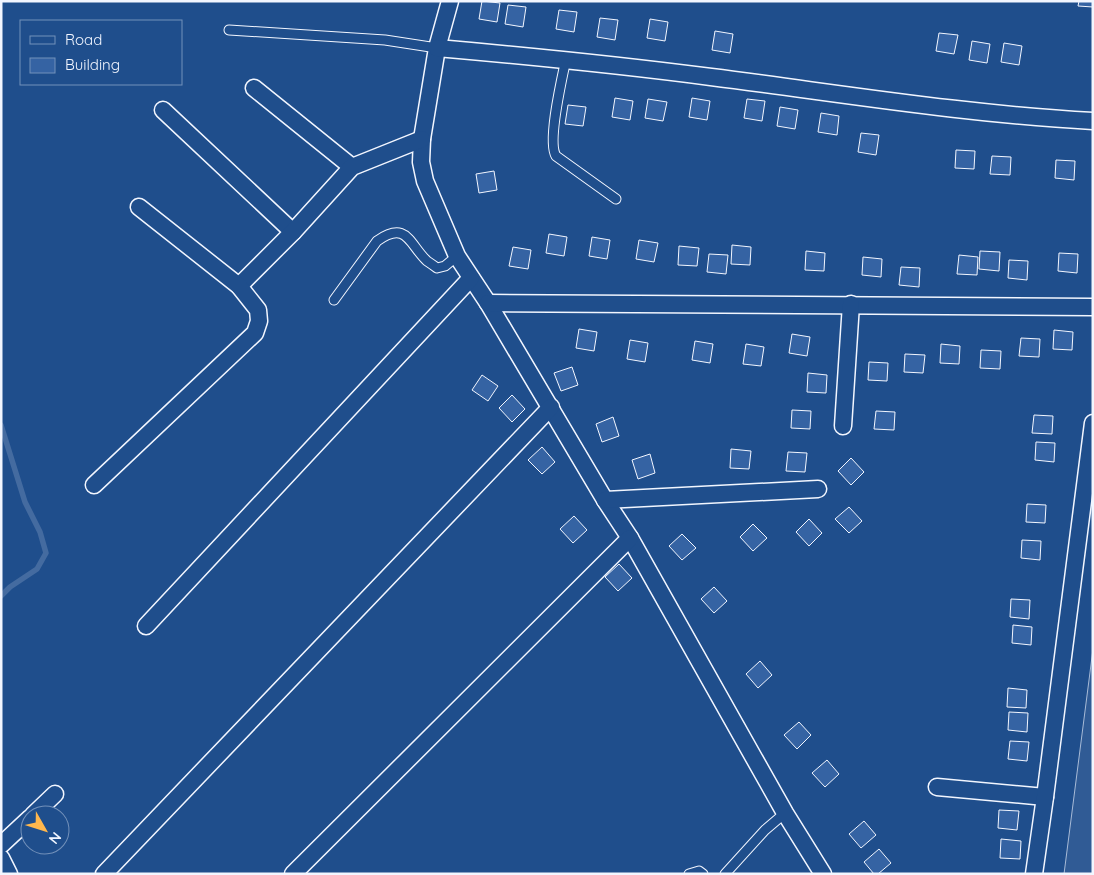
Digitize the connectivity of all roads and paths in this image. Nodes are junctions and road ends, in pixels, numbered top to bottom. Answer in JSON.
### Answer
{"nodes":[{"id":1,"x":450,"y":1,"type":"edge"},
{"id":2,"x":229,"y":30,"type":"dead end"},
{"id":3,"x":437,"y":48,"type":"junction"},
{"id":4,"x":566,"y":59,"type":"junction"},
{"id":5,"x":254,"y":88,"type":"dead end"},
{"id":6,"x":163,"y":110,"type":"dead end"},
{"id":7,"x":1093,"y":121,"type":"edge"},
{"id":8,"x":422,"y":139,"type":"junction"},
{"id":9,"x":352,"y":167,"type":"junction"},
{"id":10,"x":616,"y":199,"type":"dead end"},
{"id":11,"x":138,"y":207,"type":"dead end"},
{"id":12,"x":293,"y":232,"type":"junction"},
{"id":13,"x":457,"y":256,"type":"junction"},
{"id":14,"x":471,"y":278,"type":"junction"},
{"id":15,"x":239,"y":286,"type":"junction"},
{"id":16,"x":334,"y":300,"type":"dead end"},
{"id":17,"x":488,"y":303,"type":"junction"},
{"id":18,"x":851,"y":304,"type":"junction"},
{"id":19,"x":1093,"y":307,"type":"edge"},
{"id":20,"x":551,"y":407,"type":"junction"},
{"id":21,"x":1093,"y":423,"type":"edge"},
{"id":22,"x":843,"y":426,"type":"dead end"},
{"id":23,"x":94,"y":485,"type":"dead end"},
{"id":24,"x":818,"y":489,"type":"dead end"},
{"id":25,"x":605,"y":500,"type":"junction"},
{"id":26,"x":630,"y":538,"type":"junction"},
{"id":27,"x":146,"y":626,"type":"dead end"},
{"id":28,"x":937,"y":787,"type":"dead end"},
{"id":29,"x":55,"y":794,"type":"dead end"},
{"id":30,"x":1046,"y":798,"type":"junction"},
{"id":31,"x":43,"y":805,"type":"edge"},
{"id":32,"x":785,"y":813,"type":"junction"},
{"id":33,"x":20,"y":827,"type":"edge"},
{"id":34,"x":1,"y":845,"type":"edge"},
{"id":35,"x":1,"y":858,"type":"edge"},
{"id":36,"x":9,"y":874,"type":"edge"},
{"id":37,"x":104,"y":874,"type":"edge"},
{"id":38,"x":293,"y":874,"type":"edge"},
{"id":39,"x":689,"y":874,"type":"edge"},
{"id":40,"x":703,"y":874,"type":"edge"},
{"id":41,"x":725,"y":874,"type":"edge"},
{"id":42,"x":822,"y":874,"type":"edge"},
{"id":43,"x":1034,"y":874,"type":"edge"}],
"edges":[{"from":1,"to":3,"type":"street"},
{"from":2,"to":3,"type":"lane"},
{"from":3,"to":4,"type":"street"},
{"from":3,"to":8,"type":"street"},
{"from":4,"to":7,"type":"street"},
{"from":4,"to":10,"type":"lane"},
{"from":5,"to":9,"type":"street"},
{"from":6,"to":12,"type":"street"},
{"from":8,"to":9,"type":"street"},
{"from":8,"to":13,"type":"street"},
{"from":9,"to":12,"type":"street"},
{"from":11,"to":15,"type":"street"},
{"from":12,"to":15,"type":"street"},
{"from":13,"to":14,"type":"street"},
{"from":13,"to":16,"type":"lane"},
{"from":14,"to":17,"type":"street"},
{"from":14,"to":27,"type":"street"},
{"from":15,"to":23,"type":"street"},
{"from":17,"to":18,"type":"street"},
{"from":17,"to":20,"type":"street"},
{"from":18,"to":19,"type":"street"},
{"from":18,"to":22,"type":"street"},
{"from":20,"to":25,"type":"street"},
{"from":20,"to":37,"type":"street"},
{"from":21,"to":30,"type":"street"},
{"from":24,"to":25,"type":"street"},
{"from":25,"to":26,"type":"street"},
{"from":26,"to":32,"type":"street"},
{"from":26,"to":38,"type":"street"},
{"from":28,"to":30,"type":"street"},
{"from":29,"to":31,"type":"street"},
{"from":30,"to":43,"type":"street"},
{"from":32,"to":41,"type":"lane"},
{"from":32,"to":42,"type":"street"},
{"from":33,"to":34,"type":"street"},
{"from":35,"to":36,"type":"street"},
{"from":39,"to":40,"type":"lane"}]}
